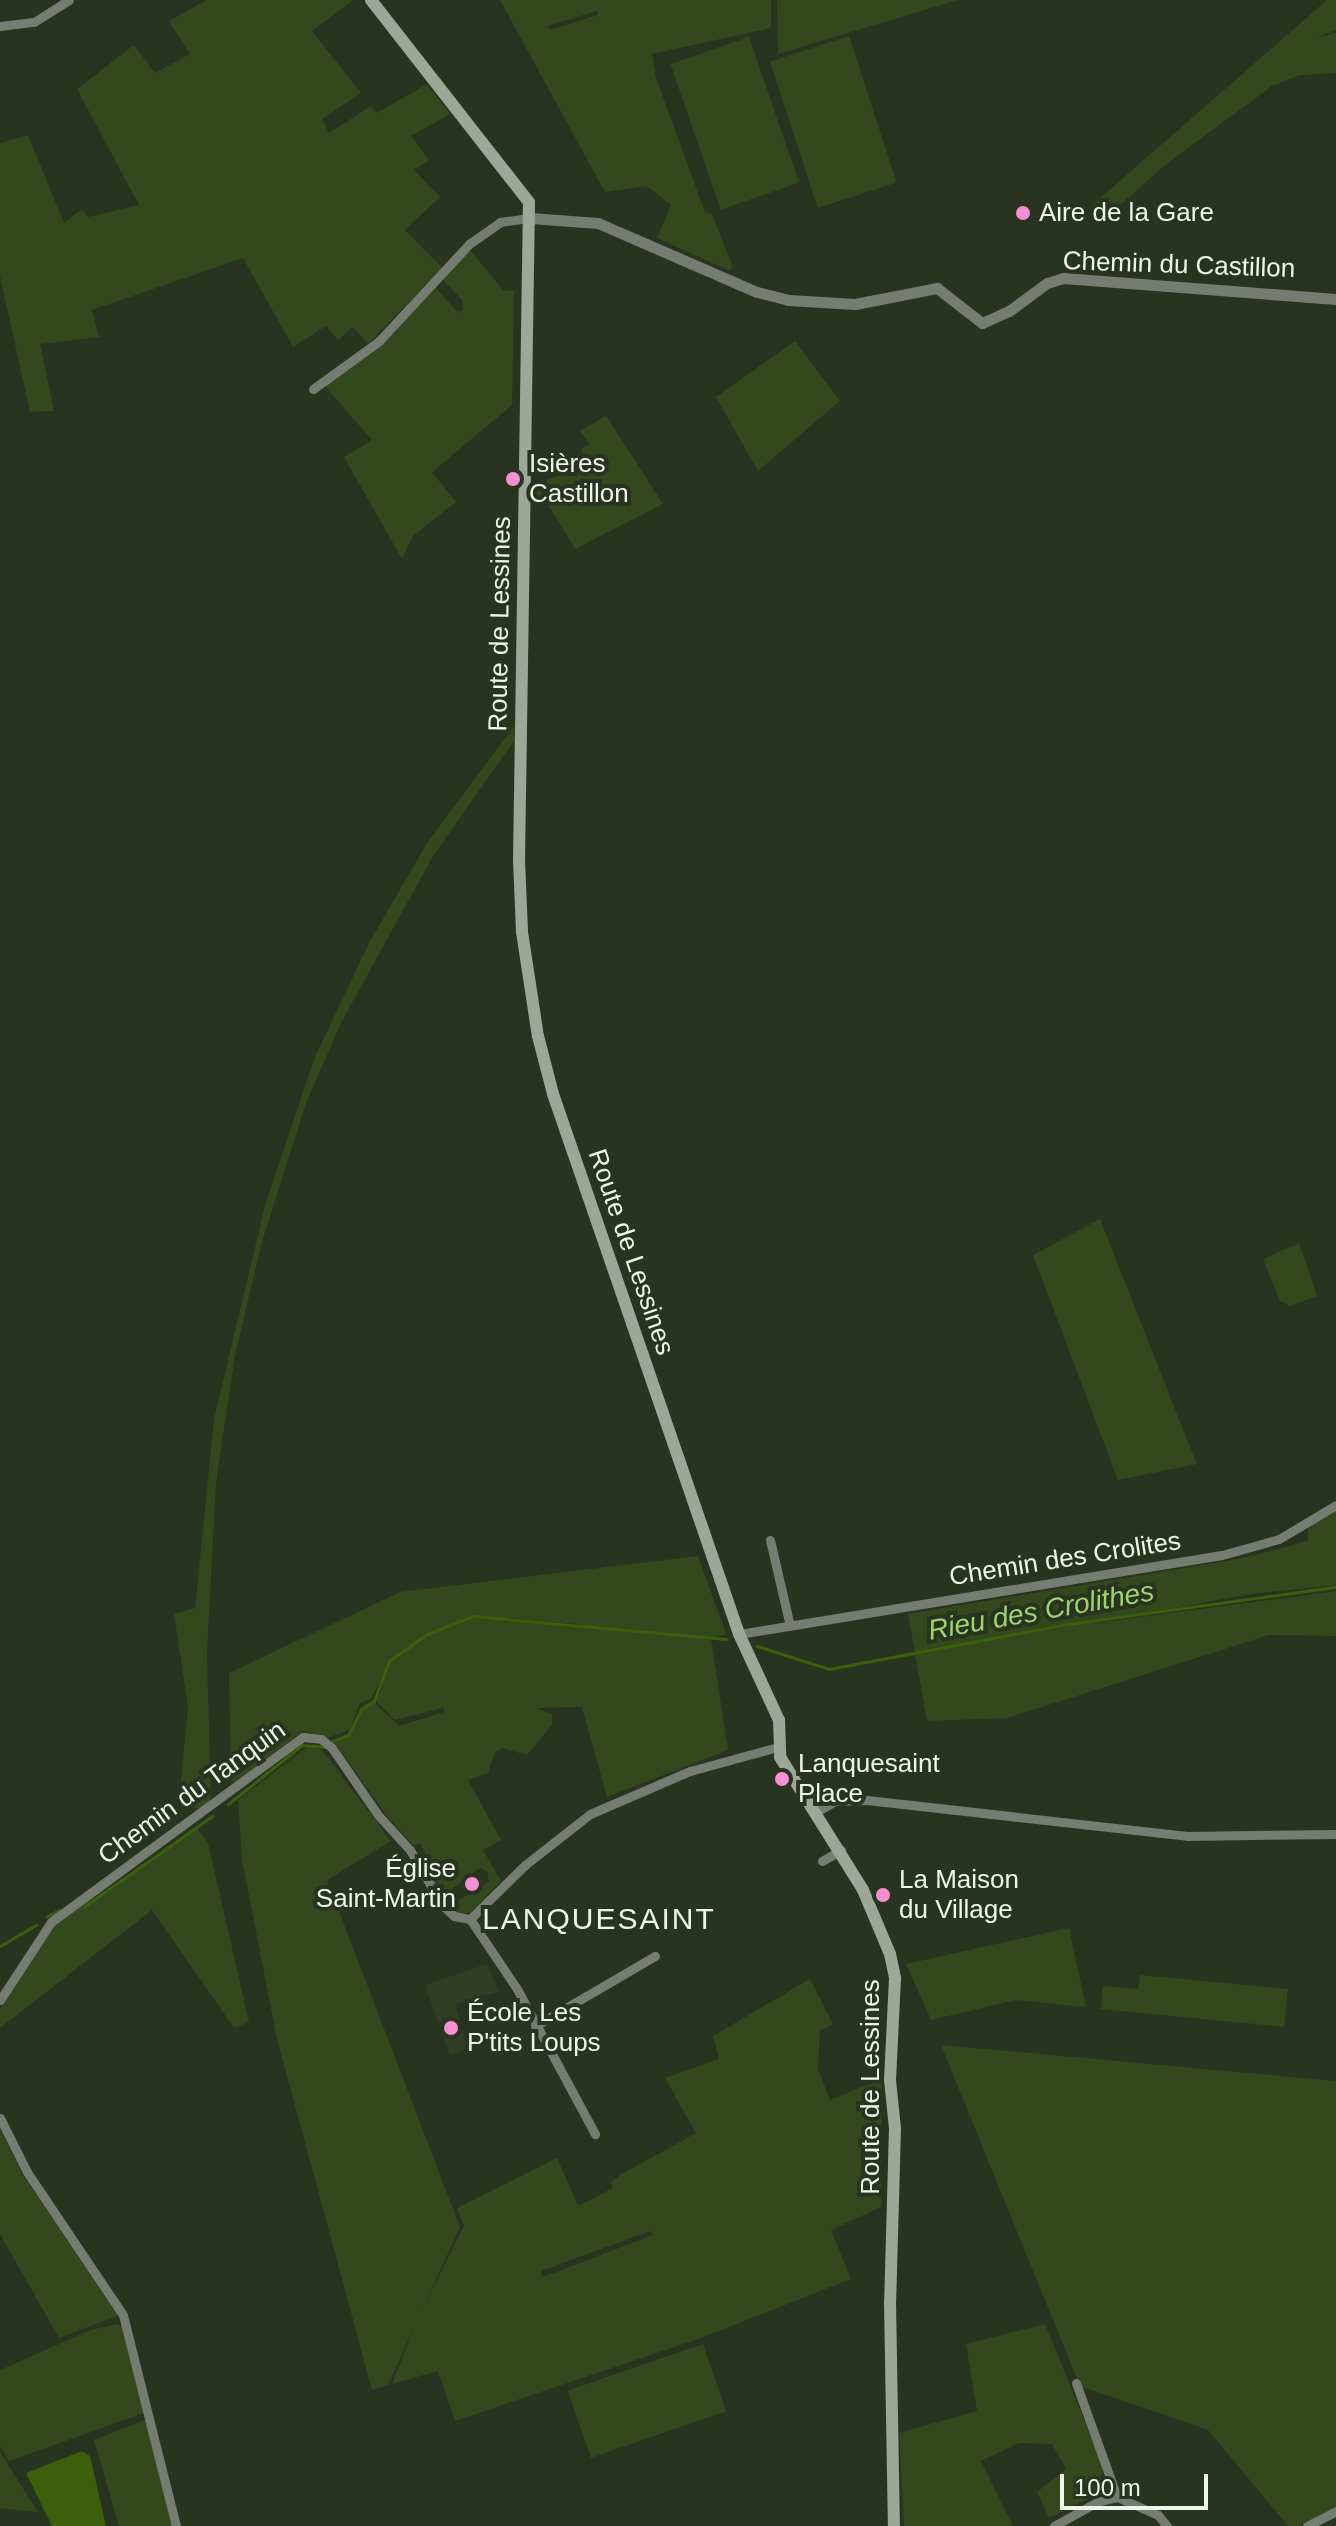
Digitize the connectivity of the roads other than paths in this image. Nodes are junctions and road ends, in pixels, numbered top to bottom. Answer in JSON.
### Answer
{"nodes":[{"id":1,"x":69,"y":0,"type":"edge"},
{"id":2,"x":371,"y":0,"type":"edge"},
{"id":3,"x":0,"y":26,"type":"edge"},
{"id":4,"x":530,"y":218,"type":"junction"},
{"id":5,"x":1336,"y":299,"type":"edge"},
{"id":6,"x":313,"y":389,"type":"dead end"},
{"id":7,"x":1336,"y":1505,"type":"edge"},
{"id":8,"x":770,"y":1540,"type":"dead end"},
{"id":9,"x":790,"y":1626,"type":"junction"},
{"id":10,"x":739,"y":1634,"type":"junction"},
{"id":11,"x":778,"y":1747,"type":"junction"},
{"id":12,"x":816,"y":1812,"type":"junction"},
{"id":13,"x":1336,"y":1834,"type":"edge"},
{"id":14,"x":841,"y":1850,"type":"junction"},
{"id":15,"x":822,"y":1861,"type":"dead end"},
{"id":16,"x":470,"y":1919,"type":"junction"},
{"id":17,"x":655,"y":1956,"type":"dead end"},
{"id":18,"x":0,"y":2000,"type":"edge"},
{"id":19,"x":535,"y":2026,"type":"junction"},
{"id":20,"x":0,"y":2118,"type":"edge"},
{"id":21,"x":595,"y":2134,"type":"dead end"},
{"id":22,"x":1076,"y":2383,"type":"dead end"},
{"id":23,"x":1117,"y":2497,"type":"junction"},
{"id":24,"x":1336,"y":2511,"type":"edge"},
{"id":25,"x":176,"y":2526,"type":"edge"},
{"id":26,"x":894,"y":2526,"type":"edge"},
{"id":27,"x":1054,"y":2526,"type":"edge"},
{"id":28,"x":1167,"y":2526,"type":"edge"},
{"id":29,"x":1307,"y":2526,"type":"edge"}],
"edges":[{"from":1,"to":3,"type":"street"},
{"from":2,"to":4,"type":"main road","name":"Route de Lessines"},
{"from":4,"to":5,"type":"street","name":"Chemin du Castillon"},
{"from":4,"to":6,"type":"street","name":"Chemin du Castillon"},
{"from":4,"to":10,"type":"main road","name":"Route de Lessines"},
{"from":7,"to":9,"type":"street","name":"Chemin des Crolites"},
{"from":8,"to":9,"type":"street"},
{"from":9,"to":10,"type":"street","name":"Chemin des Crolites"},
{"from":10,"to":11,"type":"main road","name":"Route de Lessines"},
{"from":11,"to":12,"type":"main road","name":"Route de Lessines"},
{"from":11,"to":16,"type":"street"},
{"from":12,"to":13,"type":"street"},
{"from":12,"to":14,"type":"main road","name":"Route de Lessines"},
{"from":14,"to":15,"type":"street"},
{"from":14,"to":26,"type":"main road","name":"Route de Lessines"},
{"from":16,"to":18,"type":"street","name":"Chemin du Tanquin"},
{"from":16,"to":19,"type":"street"},
{"from":17,"to":19,"type":"street"},
{"from":19,"to":21,"type":"street"},
{"from":20,"to":25,"type":"street"},
{"from":22,"to":23,"type":"street"},
{"from":23,"to":27,"type":"street"},
{"from":23,"to":28,"type":"street"},
{"from":24,"to":29,"type":"street"}]}
